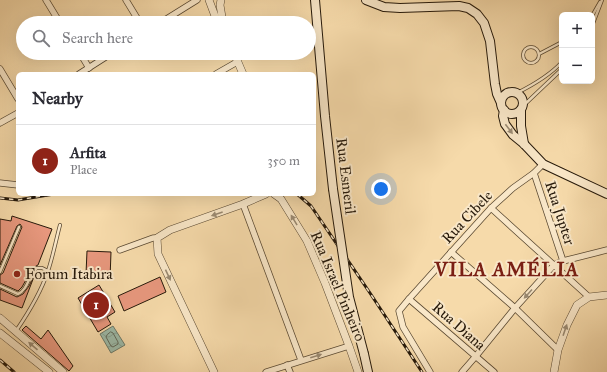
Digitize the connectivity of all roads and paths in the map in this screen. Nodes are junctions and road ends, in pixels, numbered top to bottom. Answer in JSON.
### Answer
{"nodes":[{"id":1,"x":46,"y":0,"type":"edge"},
{"id":2,"x":126,"y":0,"type":"edge"},
{"id":3,"x":197,"y":0,"type":"edge"},
{"id":4,"x":209,"y":0,"type":"edge"},
{"id":5,"x":221,"y":0,"type":"edge"},
{"id":6,"x":315,"y":0,"type":"edge"},
{"id":7,"x":366,"y":0,"type":"edge"},
{"id":8,"x":602,"y":0,"type":"edge"},
{"id":9,"x":594,"y":12,"type":"edge"},
{"id":10,"x":56,"y":16,"type":"edge"},
{"id":11,"x":136,"y":16,"type":"edge"},
{"id":12,"x":171,"y":16,"type":"edge"},
{"id":13,"x":215,"y":16,"type":"edge"},
{"id":14,"x":222,"y":16,"type":"edge"},
{"id":15,"x":595,"y":18,"type":"edge"},
{"id":16,"x":559,"y":44,"type":"edge"},
{"id":17,"x":539,"y":54,"type":"junction"},
{"id":18,"x":84,"y":60,"type":"edge"},
{"id":19,"x":101,"y":60,"type":"edge"},
{"id":20,"x":237,"y":62,"type":"joint"},
{"id":21,"x":559,"y":66,"type":"edge"},
{"id":22,"x":89,"y":68,"type":"junction"},
{"id":23,"x":0,"y":69,"type":"edge"},
{"id":24,"x":82,"y":72,"type":"edge"},
{"id":25,"x":220,"y":72,"type":"edge"},
{"id":26,"x":242,"y":72,"type":"edge"},
{"id":27,"x":559,"y":72,"type":"edge"},
{"id":28,"x":494,"y":75,"type":"junction"},
{"id":29,"x":514,"y":93,"type":"junction"},
{"id":30,"x":16,"y":96,"type":"edge"},
{"id":31,"x":503,"y":107,"type":"junction"},
{"id":32,"x":522,"y":108,"type":"junction"},
{"id":33,"x":16,"y":114,"type":"edge"},
{"id":34,"x":0,"y":123,"type":"edge"},
{"id":35,"x":524,"y":144,"type":"junction"},
{"id":36,"x":544,"y":164,"type":"junction"},
{"id":37,"x":534,"y":172,"type":"junction"},
{"id":38,"x":0,"y":183,"type":"edge"},
{"id":39,"x":16,"y":185,"type":"edge"},
{"id":40,"x":607,"y":194,"type":"edge"},
{"id":41,"x":261,"y":196,"type":"edge"},
{"id":42,"x":277,"y":196,"type":"edge"},
{"id":43,"x":243,"y":204,"type":"junction"},
{"id":44,"x":490,"y":208,"type":"junction"},
{"id":45,"x":60,"y":225,"type":"dead end"},
{"id":46,"x":19,"y":227,"type":"dead end"},
{"id":47,"x":157,"y":238,"type":"junction"},
{"id":48,"x":120,"y":250,"type":"dead end"},
{"id":49,"x":607,"y":250,"type":"edge"},
{"id":50,"x":451,"y":252,"type":"junction"},
{"id":51,"x":563,"y":261,"type":"junction"},
{"id":52,"x":554,"y":265,"type":"junction"},
{"id":53,"x":48,"y":271,"type":"junction"},
{"id":54,"x":0,"y":272,"type":"edge"},
{"id":55,"x":0,"y":286,"type":"edge"},
{"id":56,"x":607,"y":294,"type":"edge"},
{"id":57,"x":589,"y":297,"type":"junction"},
{"id":58,"x":409,"y":299,"type":"junction"},
{"id":59,"x":515,"y":308,"type":"junction"},
{"id":60,"x":0,"y":318,"type":"edge"},
{"id":61,"x":16,"y":331,"type":"junction"},
{"id":62,"x":0,"y":333,"type":"edge"},
{"id":63,"x":349,"y":346,"type":"junction"},
{"id":64,"x":558,"y":350,"type":"junction"},
{"id":65,"x":476,"y":356,"type":"junction"},
{"id":66,"x":302,"y":360,"type":"junction"},
{"id":67,"x":287,"y":365,"type":"junction"},
{"id":68,"x":49,"y":372,"type":"edge"},
{"id":69,"x":63,"y":372,"type":"edge"},
{"id":70,"x":214,"y":372,"type":"edge"},
{"id":71,"x":266,"y":372,"type":"edge"},
{"id":72,"x":290,"y":372,"type":"edge"},
{"id":73,"x":358,"y":372,"type":"edge"},
{"id":74,"x":368,"y":372,"type":"edge"},
{"id":75,"x":430,"y":372,"type":"edge"},
{"id":76,"x":462,"y":372,"type":"edge"},
{"id":77,"x":494,"y":372,"type":"edge"},
{"id":78,"x":554,"y":372,"type":"edge"}],
"edges":[{"from":1,"to":10,"type":"street"},
{"from":2,"to":11,"type":"street"},
{"from":3,"to":12,"type":"street"},
{"from":4,"to":13,"type":"street"},
{"from":5,"to":14,"type":"street"},
{"from":6,"to":74,"type":"main road","name":"Rua Esmeril","bridge":true},
{"from":7,"to":28,"type":"main road"},
{"from":8,"to":9,"type":"lane"},
{"from":8,"to":15,"type":"lane"},
{"from":16,"to":17,"type":"lane"},
{"from":17,"to":17,"type":"lane"},
{"from":18,"to":22,"type":"street"},
{"from":19,"to":22,"type":"street"},
{"from":20,"to":25,"type":"street"},
{"from":20,"to":26,"type":"street"},
{"from":21,"to":29,"type":"lane"},
{"from":22,"to":24,"type":"street"},
{"from":23,"to":30,"type":"street"},
{"from":27,"to":32,"type":"lane"},
{"from":28,"to":29,"type":"main road"},
{"from":28,"to":31,"type":"main road"},
{"from":29,"to":31,"type":"main road"},
{"from":29,"to":32,"type":"main road"},
{"from":31,"to":32,"type":"main road"},
{"from":31,"to":35,"type":"main road","one_way":true},
{"from":32,"to":35,"type":"main road"},
{"from":33,"to":34,"type":"street"},
{"from":35,"to":36,"type":"main road"},
{"from":36,"to":37,"type":"street","name":"Rua Cibele"},
{"from":36,"to":40,"type":"main road"},
{"from":37,"to":44,"type":"street","name":"Rua Cibele"},
{"from":37,"to":51,"type":"street","name":"Rua Jupter"},
{"from":38,"to":39,"type":"street"},
{"from":41,"to":43,"type":"street"},
{"from":63,"to":42,"type":"street","name":"Rua Israel Pinheiro","one_way":true},
{"from":43,"to":47,"type":"street","one_way":true},
{"from":43,"to":66,"type":"street"},
{"from":44,"to":50,"type":"street","name":"Rua Cibele"},
{"from":44,"to":52,"type":"street"},
{"from":45,"to":53,"type":"lane"},
{"from":46,"to":54,"type":"lane"},
{"from":47,"to":48,"type":"street"},
{"from":47,"to":70,"type":"street","one_way":true},
{"from":49,"to":51,"type":"street"},
{"from":50,"to":58,"type":"street","name":"Rua Cibele"},
{"from":50,"to":59,"type":"street"},
{"from":51,"to":52,"type":"street"},
{"from":52,"to":57,"type":"street"},
{"from":52,"to":59,"type":"street","one_way":true},
{"from":53,"to":55,"type":"lane"},
{"from":53,"to":61,"type":"lane"},
{"from":56,"to":57,"type":"street"},
{"from":64,"to":57,"type":"street","one_way":true},
{"from":58,"to":65,"type":"street","name":"Rua Diana"},
{"from":58,"to":75,"type":"street","name":"Rua Cibele"},
{"from":59,"to":64,"type":"street"},
{"from":59,"to":65,"type":"street"},
{"from":60,"to":61,"type":"street"},
{"from":69,"to":61,"type":"street","one_way":true},
{"from":62,"to":68,"type":"street"},
{"from":66,"to":63,"type":"street","one_way":true},
{"from":63,"to":73,"type":"street","name":"Rua Israel Pinheiro"},
{"from":64,"to":78,"type":"street"},
{"from":65,"to":76,"type":"street"},
{"from":65,"to":77,"type":"street","name":"Rua Diana"},
{"from":66,"to":67,"type":"street"},
{"from":67,"to":71,"type":"street"},
{"from":67,"to":72,"type":"street"}]}
